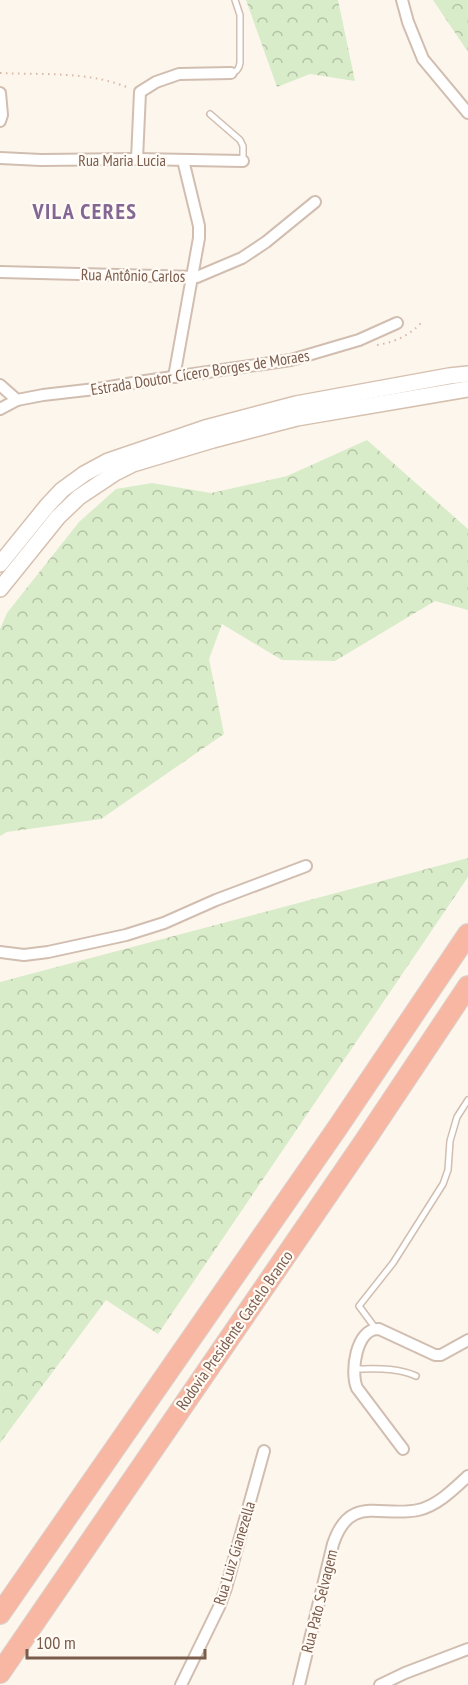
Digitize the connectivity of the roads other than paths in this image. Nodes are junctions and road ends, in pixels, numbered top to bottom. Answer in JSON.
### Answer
{"nodes":[{"id":1,"x":235,"y":0,"type":"edge"},
{"id":2,"x":402,"y":0,"type":"edge"},
{"id":3,"x":231,"y":73,"type":"joint"},
{"id":4,"x":0,"y":93,"type":"edge"},
{"id":5,"x":210,"y":114,"type":"dead end"},
{"id":6,"x":468,"y":114,"type":"edge"},
{"id":7,"x":0,"y":121,"type":"edge"},
{"id":8,"x":0,"y":158,"type":"edge"},
{"id":9,"x":137,"y":159,"type":"junction"},
{"id":10,"x":183,"y":160,"type":"junction"},
{"id":11,"x":243,"y":161,"type":"joint"},
{"id":12,"x":315,"y":202,"type":"dead end"},
{"id":13,"x":0,"y":272,"type":"edge"},
{"id":14,"x":192,"y":276,"type":"junction"},
{"id":15,"x":397,"y":323,"type":"dead end"},
{"id":16,"x":468,"y":374,"type":"edge"},
{"id":17,"x":174,"y":376,"type":"junction"},
{"id":18,"x":0,"y":385,"type":"edge"},
{"id":19,"x":468,"y":389,"type":"edge"},
{"id":20,"x":17,"y":400,"type":"junction"},
{"id":21,"x":0,"y":409,"type":"edge"},
{"id":22,"x":0,"y":564,"type":"edge"},
{"id":23,"x":0,"y":589,"type":"edge"},
{"id":24,"x":306,"y":866,"type":"dead end"},
{"id":25,"x":468,"y":934,"type":"edge"},
{"id":26,"x":0,"y":952,"type":"edge"},
{"id":27,"x":468,"y":986,"type":"edge"},
{"id":28,"x":468,"y":1100,"type":"edge"},
{"id":29,"x":376,"y":1329,"type":"junction"},
{"id":30,"x":468,"y":1340,"type":"edge"},
{"id":31,"x":354,"y":1369,"type":"junction"},
{"id":32,"x":416,"y":1376,"type":"dead end"},
{"id":33,"x":403,"y":1449,"type":"dead end"},
{"id":34,"x":264,"y":1451,"type":"dead end"},
{"id":35,"x":468,"y":1476,"type":"edge"},
{"id":36,"x":0,"y":1614,"type":"edge"},
{"id":37,"x":468,"y":1649,"type":"edge"},
{"id":38,"x":0,"y":1673,"type":"edge"},
{"id":39,"x":181,"y":1685,"type":"edge"},
{"id":40,"x":299,"y":1685,"type":"edge"},
{"id":41,"x":380,"y":1685,"type":"edge"}],
"edges":[{"from":1,"to":3,"type":"lane"},
{"from":2,"to":6,"type":"street"},
{"from":3,"to":9,"type":"street"},
{"from":4,"to":7,"type":"street"},
{"from":5,"to":11,"type":"lane"},
{"from":8,"to":9,"type":"street","name":"Rua Maria Lucia"},
{"from":9,"to":10,"type":"street","name":"Rua Maria Lucia"},
{"from":10,"to":11,"type":"street","name":"Rua Maria Lucia"},
{"from":10,"to":14,"type":"street"},
{"from":12,"to":14,"type":"street","name":"Rua Antônio Carlos"},
{"from":13,"to":14,"type":"street","name":"Rua Antônio Carlos"},
{"from":14,"to":17,"type":"street"},
{"from":15,"to":17,"type":"street","name":"Estrada Doutor Cícero Borges de Moraes"},
{"from":16,"to":22,"type":"street"},
{"from":17,"to":20,"type":"street","name":"Estrada Doutor Cícero Borges de Moraes"},
{"from":18,"to":20,"type":"street"},
{"from":19,"to":23,"type":"street"},
{"from":20,"to":21,"type":"street","name":"Estrada Doutor Cícero Borges de Moraes"},
{"from":24,"to":26,"type":"street"},
{"from":25,"to":36,"type":"highway","name":"Rodovia Presidente Castelo Branco"},
{"from":27,"to":38,"type":"highway","name":"Rodovia Presidente Castelo Branco"},
{"from":28,"to":29,"type":"lane"},
{"from":29,"to":30,"type":"street"},
{"from":29,"to":31,"type":"street"},
{"from":31,"to":32,"type":"lane"},
{"from":31,"to":33,"type":"street"},
{"from":34,"to":39,"type":"street","name":"Rua Luiz Gianezella"},
{"from":35,"to":40,"type":"street","name":"Rua Pato Selvagem"},
{"from":37,"to":41,"type":"street"}]}
